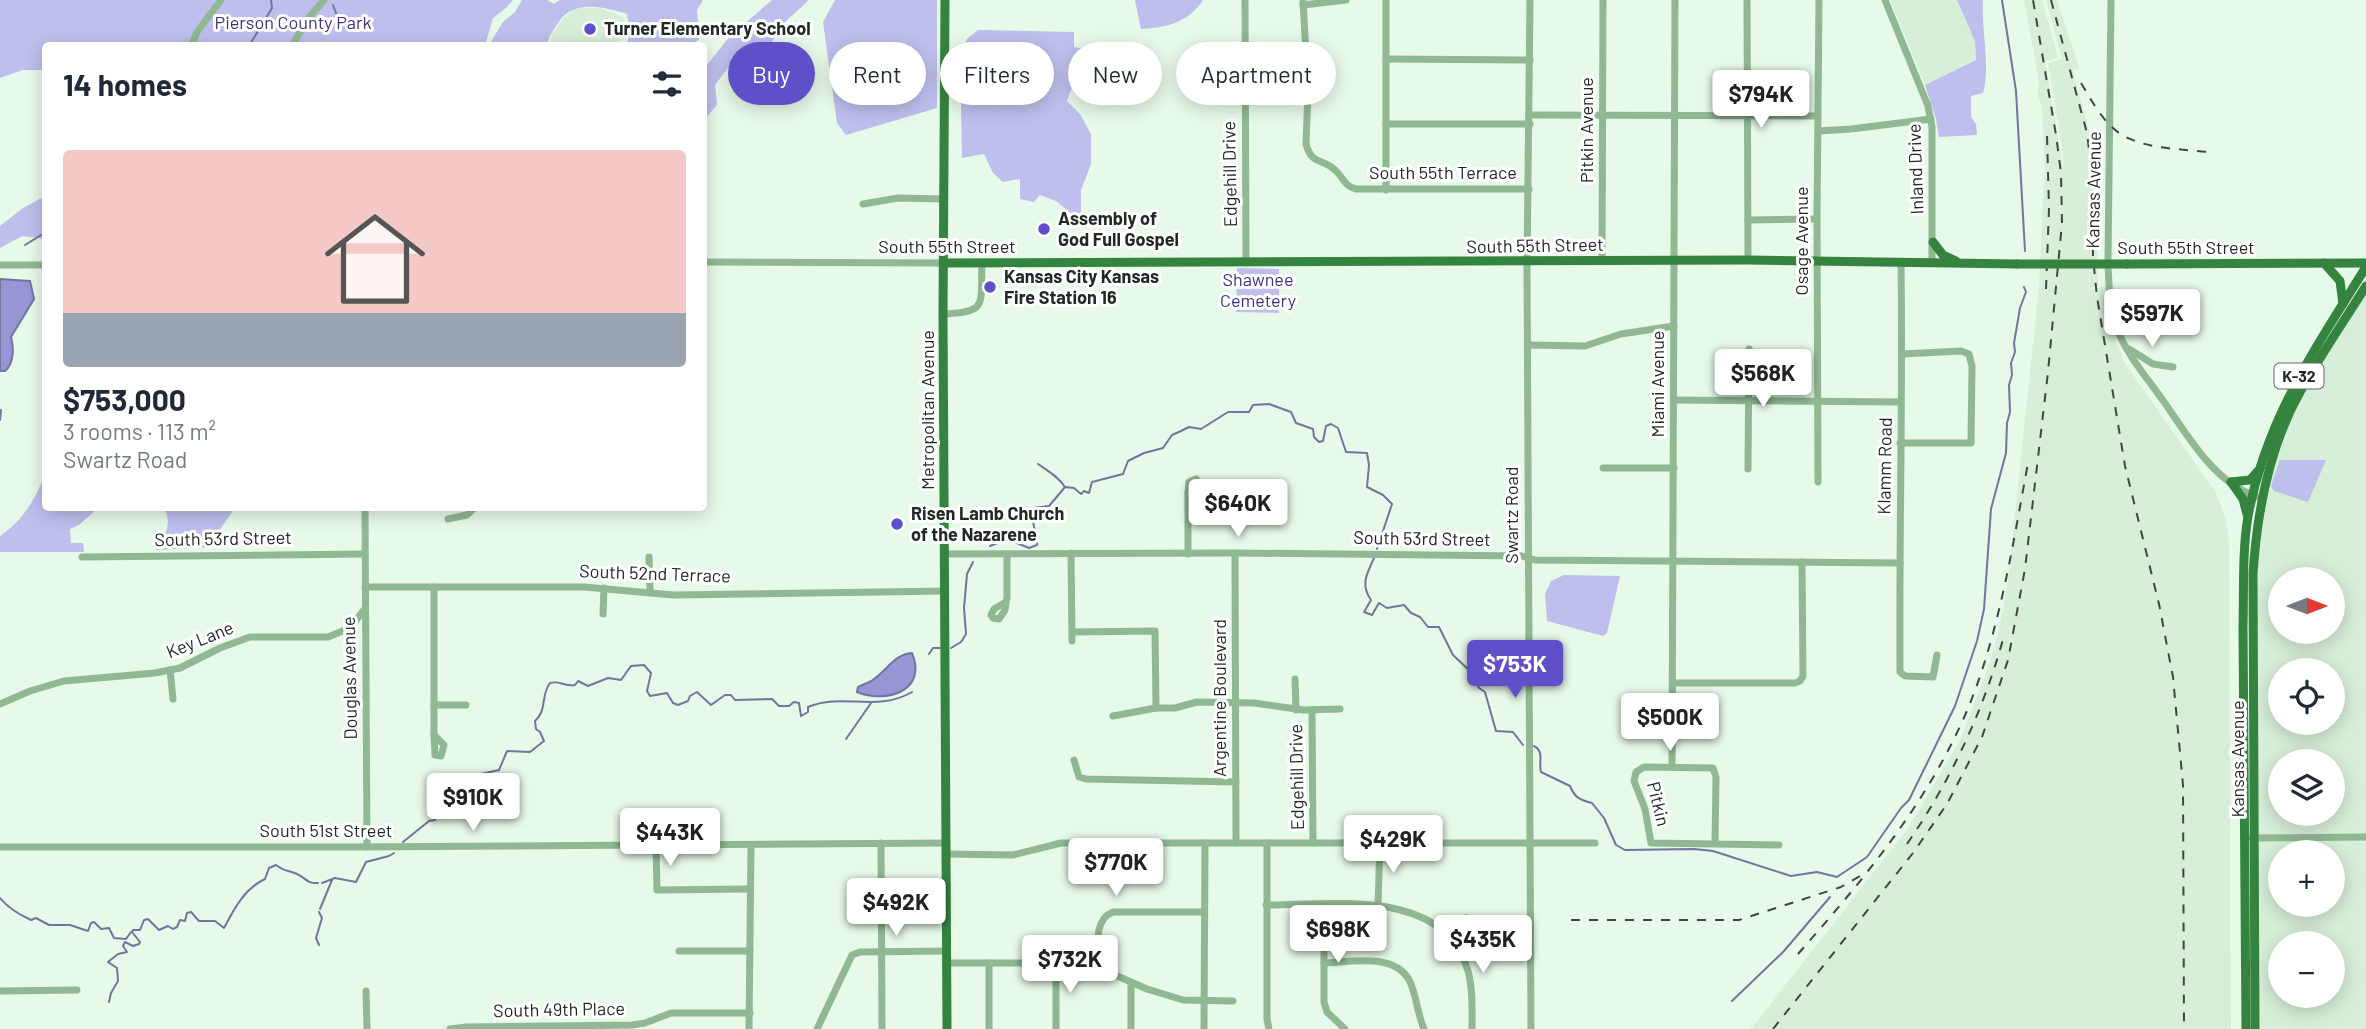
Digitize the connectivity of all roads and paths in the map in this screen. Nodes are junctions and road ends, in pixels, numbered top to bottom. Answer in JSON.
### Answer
{"nodes":[{"id":1,"x":221,"y":0,"type":"edge"},
{"id":2,"x":324,"y":0,"type":"edge"},
{"id":3,"x":944,"y":0,"type":"edge"},
{"id":4,"x":1245,"y":0,"type":"edge"},
{"id":5,"x":1346,"y":0,"type":"edge"},
{"id":6,"x":1386,"y":0,"type":"edge"},
{"id":7,"x":1530,"y":0,"type":"edge"},
{"id":8,"x":1603,"y":0,"type":"edge"},
{"id":9,"x":1675,"y":0,"type":"edge"},
{"id":10,"x":1747,"y":0,"type":"edge"},
{"id":11,"x":1819,"y":0,"type":"edge"},
{"id":12,"x":1885,"y":0,"type":"edge"},
{"id":13,"x":2111,"y":0,"type":"edge"},
{"id":14,"x":1303,"y":2,"type":"edge"},
{"id":15,"x":193,"y":42,"type":"edge"},
{"id":16,"x":294,"y":42,"type":"edge"},
{"id":17,"x":1386,"y":59,"type":"junction"},
{"id":18,"x":1530,"y":60,"type":"junction"},
{"id":19,"x":1530,"y":115,"type":"junction"},
{"id":20,"x":1674,"y":115,"type":"junction"},
{"id":21,"x":1603,"y":116,"type":"junction"},
{"id":22,"x":1747,"y":116,"type":"junction"},
{"id":23,"x":1818,"y":116,"type":"junction"},
{"id":24,"x":1931,"y":119,"type":"junction"},
{"id":25,"x":1386,"y":124,"type":"junction"},
{"id":26,"x":1530,"y":124,"type":"junction"},
{"id":27,"x":1818,"y":131,"type":"junction"},
{"id":28,"x":1529,"y":189,"type":"junction"},
{"id":29,"x":1386,"y":190,"type":"junction"},
{"id":30,"x":943,"y":199,"type":"junction"},
{"id":31,"x":863,"y":204,"type":"dead end"},
{"id":32,"x":1817,"y":219,"type":"junction"},
{"id":33,"x":1748,"y":220,"type":"junction"},
{"id":34,"x":1933,"y":242,"type":"junction"},
{"id":35,"x":1748,"y":260,"type":"junction"},
{"id":36,"x":1602,"y":261,"type":"junction"},
{"id":37,"x":1675,"y":261,"type":"junction"},
{"id":38,"x":707,"y":262,"type":"edge"},
{"id":39,"x":1527,"y":262,"type":"junction"},
{"id":40,"x":1900,"y":262,"type":"junction"},
{"id":41,"x":1932,"y":262,"type":"junction"},
{"id":42,"x":944,"y":263,"type":"junction"},
{"id":43,"x":982,"y":263,"type":"junction"},
{"id":44,"x":1246,"y":263,"type":"junction"},
{"id":45,"x":1818,"y":263,"type":"junction"},
{"id":46,"x":1961,"y":263,"type":"junction"},
{"id":47,"x":2324,"y":263,"type":"junction"},
{"id":48,"x":0,"y":265,"type":"edge"},
{"id":49,"x":42,"y":265,"type":"edge"},
{"id":50,"x":2366,"y":265,"type":"edge"},
{"id":51,"x":2366,"y":286,"type":"edge"},
{"id":52,"x":2343,"y":304,"type":"junction"},
{"id":53,"x":943,"y":314,"type":"junction"},
{"id":54,"x":1674,"y":326,"type":"junction"},
{"id":55,"x":1528,"y":345,"type":"junction"},
{"id":56,"x":2125,"y":346,"type":"junction"},
{"id":57,"x":1749,"y":349,"type":"dead end"},
{"id":58,"x":1903,"y":354,"type":"junction"},
{"id":59,"x":2173,"y":367,"type":"dead end"},
{"id":60,"x":1674,"y":400,"type":"junction"},
{"id":61,"x":1749,"y":401,"type":"junction"},
{"id":62,"x":1818,"y":401,"type":"junction"},
{"id":63,"x":1901,"y":402,"type":"junction"},
{"id":64,"x":1900,"y":443,"type":"junction"},
{"id":65,"x":1603,"y":468,"type":"dead end"},
{"id":66,"x":1674,"y":468,"type":"junction"},
{"id":67,"x":1748,"y":469,"type":"dead end"},
{"id":68,"x":2259,"y":470,"type":"junction"},
{"id":69,"x":1818,"y":482,"type":"dead end"},
{"id":70,"x":2231,"y":482,"type":"junction"},
{"id":71,"x":1188,"y":493,"type":"dead end"},
{"id":72,"x":2257,"y":497,"type":"junction"},
{"id":73,"x":365,"y":511,"type":"edge"},
{"id":74,"x":471,"y":511,"type":"edge"},
{"id":75,"x":448,"y":519,"type":"dead end"},
{"id":76,"x":2248,"y":519,"type":"junction"},
{"id":77,"x":1071,"y":553,"type":"junction"},
{"id":78,"x":1236,"y":553,"type":"junction"},
{"id":79,"x":365,"y":554,"type":"junction"},
{"id":80,"x":944,"y":554,"type":"junction"},
{"id":81,"x":1006,"y":554,"type":"junction"},
{"id":82,"x":1188,"y":554,"type":"junction"},
{"id":83,"x":82,"y":557,"type":"dead end"},
{"id":84,"x":649,"y":557,"type":"dead end"},
{"id":85,"x":1528,"y":557,"type":"junction"},
{"id":86,"x":1674,"y":561,"type":"junction"},
{"id":87,"x":1802,"y":562,"type":"junction"},
{"id":88,"x":1900,"y":563,"type":"junction"},
{"id":89,"x":365,"y":587,"type":"junction"},
{"id":90,"x":434,"y":587,"type":"junction"},
{"id":91,"x":604,"y":588,"type":"junction"},
{"id":92,"x":650,"y":591,"type":"junction"},
{"id":93,"x":945,"y":591,"type":"junction"},
{"id":94,"x":1006,"y":602,"type":"dead end"},
{"id":95,"x":365,"y":610,"type":"junction"},
{"id":96,"x":603,"y":614,"type":"dead end"},
{"id":97,"x":1072,"y":632,"type":"junction"},
{"id":98,"x":1072,"y":641,"type":"dead end"},
{"id":99,"x":1937,"y":655,"type":"dead end"},
{"id":100,"x":170,"y":670,"type":"junction"},
{"id":101,"x":1295,"y":679,"type":"dead end"},
{"id":102,"x":1673,"y":683,"type":"junction"},
{"id":103,"x":173,"y":699,"type":"dead end"},
{"id":104,"x":1237,"y":702,"type":"junction"},
{"id":105,"x":0,"y":704,"type":"edge"},
{"id":106,"x":434,"y":705,"type":"junction"},
{"id":107,"x":466,"y":705,"type":"dead end"},
{"id":108,"x":1156,"y":708,"type":"junction"},
{"id":109,"x":1340,"y":709,"type":"dead end"},
{"id":110,"x":1296,"y":710,"type":"junction"},
{"id":111,"x":1312,"y":710,"type":"junction"},
{"id":112,"x":1114,"y":716,"type":"dead end"},
{"id":113,"x":434,"y":735,"type":"dead end"},
{"id":114,"x":1074,"y":760,"type":"dead end"},
{"id":115,"x":1672,"y":767,"type":"junction"},
{"id":116,"x":1236,"y":782,"type":"junction"},
{"id":117,"x":2366,"y":837,"type":"edge"},
{"id":118,"x":2249,"y":838,"type":"junction"},
{"id":119,"x":1715,"y":842,"type":"junction"},
{"id":120,"x":881,"y":843,"type":"junction"},
{"id":121,"x":946,"y":843,"type":"junction"},
{"id":122,"x":1205,"y":843,"type":"junction"},
{"id":123,"x":1236,"y":843,"type":"junction"},
{"id":124,"x":1266,"y":843,"type":"junction"},
{"id":125,"x":1313,"y":843,"type":"junction"},
{"id":126,"x":1380,"y":843,"type":"junction"},
{"id":127,"x":1530,"y":843,"type":"junction"},
{"id":128,"x":1595,"y":843,"type":"dead end"},
{"id":129,"x":751,"y":845,"type":"junction"},
{"id":130,"x":1779,"y":845,"type":"dead end"},
{"id":131,"x":656,"y":846,"type":"junction"},
{"id":132,"x":0,"y":847,"type":"edge"},
{"id":133,"x":367,"y":847,"type":"junction"},
{"id":134,"x":946,"y":854,"type":"junction"},
{"id":135,"x":750,"y":889,"type":"junction"},
{"id":136,"x":1266,"y":905,"type":"junction"},
{"id":137,"x":1324,"y":905,"type":"junction"},
{"id":138,"x":1378,"y":905,"type":"junction"},
{"id":139,"x":1204,"y":912,"type":"junction"},
{"id":140,"x":1466,"y":918,"type":"dead end"},
{"id":141,"x":1448,"y":935,"type":"junction"},
{"id":142,"x":679,"y":951,"type":"dead end"},
{"id":143,"x":750,"y":951,"type":"junction"},
{"id":144,"x":946,"y":951,"type":"junction"},
{"id":145,"x":882,"y":952,"type":"junction"},
{"id":146,"x":1056,"y":962,"type":"junction"},
{"id":147,"x":947,"y":963,"type":"junction"},
{"id":148,"x":989,"y":963,"type":"junction"},
{"id":149,"x":1324,"y":963,"type":"junction"},
{"id":150,"x":1099,"y":968,"type":"junction"},
{"id":151,"x":1131,"y":983,"type":"junction"},
{"id":152,"x":76,"y":990,"type":"dead end"},
{"id":153,"x":0,"y":991,"type":"edge"},
{"id":154,"x":366,"y":991,"type":"dead end"},
{"id":155,"x":1204,"y":1002,"type":"junction"},
{"id":156,"x":1233,"y":1002,"type":"dead end"},
{"id":157,"x":750,"y":1013,"type":"junction"},
{"id":158,"x":656,"y":1017,"type":"junction"},
{"id":159,"x":367,"y":1029,"type":"edge"},
{"id":160,"x":450,"y":1029,"type":"edge"},
{"id":161,"x":656,"y":1029,"type":"edge"},
{"id":162,"x":749,"y":1029,"type":"edge"},
{"id":163,"x":817,"y":1029,"type":"edge"},
{"id":164,"x":883,"y":1029,"type":"edge"},
{"id":165,"x":947,"y":1029,"type":"edge"},
{"id":166,"x":989,"y":1029,"type":"edge"},
{"id":167,"x":1056,"y":1029,"type":"edge"},
{"id":168,"x":1131,"y":1029,"type":"edge"},
{"id":169,"x":1204,"y":1029,"type":"edge"},
{"id":170,"x":1269,"y":1029,"type":"edge"},
{"id":171,"x":1345,"y":1029,"type":"edge"},
{"id":172,"x":1424,"y":1029,"type":"edge"},
{"id":173,"x":1472,"y":1029,"type":"edge"},
{"id":174,"x":1531,"y":1029,"type":"edge"},
{"id":175,"x":2246,"y":1029,"type":"edge"},
{"id":176,"x":2255,"y":1029,"type":"edge"}],
"edges":[{"from":1,"to":15,"type":"street"},
{"from":2,"to":16,"type":"street"},
{"from":3,"to":30,"type":"main road","name":"Metropolitan Avenue"},
{"from":4,"to":44,"type":"street","name":"Edgehill Drive"},
{"from":5,"to":14,"type":"street"},
{"from":6,"to":17,"type":"street"},
{"from":7,"to":18,"type":"street","name":"Swartz Road"},
{"from":8,"to":21,"type":"street","name":"Pitkin Avenue"},
{"from":9,"to":20,"type":"street","name":"Miami Avenue"},
{"from":10,"to":22,"type":"street"},
{"from":11,"to":23,"type":"street","name":"Osage Avenue"},
{"from":12,"to":24,"type":"street","name":"Inland Drive"},
{"from":13,"to":56,"type":"street","name":"Kansas Avenue"},
{"from":14,"to":29,"type":"street","name":"South 55th Terrace"},
{"from":17,"to":18,"type":"street"},
{"from":17,"to":25,"type":"street"},
{"from":18,"to":19,"type":"street","name":"Swartz Road"},
{"from":19,"to":21,"type":"street"},
{"from":19,"to":26,"type":"street","name":"Swartz Road"},
{"from":20,"to":21,"type":"street"},
{"from":20,"to":22,"type":"street"},
{"from":20,"to":37,"type":"street","name":"Miami Avenue"},
{"from":21,"to":36,"type":"street","name":"Pitkin Avenue"},
{"from":22,"to":23,"type":"street"},
{"from":22,"to":33,"type":"street"},
{"from":23,"to":27,"type":"street","name":"Osage Avenue"},
{"from":24,"to":27,"type":"street"},
{"from":24,"to":34,"type":"street","name":"Inland Drive"},
{"from":25,"to":26,"type":"street"},
{"from":25,"to":29,"type":"street"},
{"from":26,"to":28,"type":"street","name":"Swartz Road"},
{"from":27,"to":32,"type":"street","name":"Osage Avenue"},
{"from":28,"to":29,"type":"street","name":"South 55th Terrace"},
{"from":28,"to":39,"type":"street","name":"Swartz Road"},
{"from":30,"to":31,"type":"street"},
{"from":30,"to":42,"type":"main road","name":"Metropolitan Avenue"},
{"from":32,"to":33,"type":"street"},
{"from":32,"to":45,"type":"street","name":"Osage Avenue"},
{"from":33,"to":35,"type":"street"},
{"from":34,"to":41,"type":"street","name":"Inland Drive"},
{"from":34,"to":46,"type":"main road"},
{"from":35,"to":37,"type":"main road","name":"South 55th Street"},
{"from":35,"to":45,"type":"main road","name":"South 55th Street"},
{"from":36,"to":37,"type":"main road","name":"South 55th Street"},
{"from":36,"to":39,"type":"main road","name":"South 55th Street"},
{"from":37,"to":54,"type":"street","name":"Miami Avenue"},
{"from":38,"to":42,"type":"street","name":"South 55th Street"},
{"from":39,"to":44,"type":"main road","name":"South 55th Street"},
{"from":39,"to":55,"type":"street","name":"Swartz Road"},
{"from":40,"to":41,"type":"main road","name":"South 55th Street"},
{"from":40,"to":45,"type":"main road","name":"South 55th Street"},
{"from":40,"to":58,"type":"street","name":"Klamm Road"},
{"from":41,"to":46,"type":"main road","name":"South 55th Street"},
{"from":42,"to":43,"type":"main road","name":"South 55th Street"},
{"from":42,"to":53,"type":"main road","name":"Metropolitan Avenue"},
{"from":43,"to":44,"type":"main road","name":"South 55th Street"},
{"from":43,"to":53,"type":"street"},
{"from":45,"to":62,"type":"street","name":"Osage Avenue"},
{"from":46,"to":47,"type":"main road","name":"South 55th Street","bridge":true},
{"from":47,"to":50,"type":"main road","name":"South 55th Street"},
{"from":47,"to":52,"type":"main road"},
{"from":48,"to":49,"type":"street"},
{"from":50,"to":52,"type":"main road","number":"K-32"},
{"from":51,"to":72,"type":"main road","number":"K-32"},
{"from":52,"to":68,"type":"main road","number":"K-32"},
{"from":53,"to":80,"type":"main road","name":"Metropolitan Avenue"},
{"from":54,"to":55,"type":"street"},
{"from":54,"to":60,"type":"street","name":"Miami Avenue"},
{"from":55,"to":85,"type":"street","name":"Swartz Road"},
{"from":56,"to":59,"type":"street"},
{"from":56,"to":70,"type":"street","name":"Kansas Avenue"},
{"from":57,"to":61,"type":"street"},
{"from":58,"to":63,"type":"street","name":"Klamm Road"},
{"from":58,"to":64,"type":"street"},
{"from":60,"to":61,"type":"street"},
{"from":60,"to":66,"type":"street","name":"Miami Avenue"},
{"from":61,"to":62,"type":"street"},
{"from":61,"to":67,"type":"street"},
{"from":62,"to":63,"type":"street"},
{"from":62,"to":69,"type":"street","name":"Osage Avenue"},
{"from":63,"to":64,"type":"street","name":"Klamm Road"},
{"from":64,"to":88,"type":"street","name":"Klamm Road"},
{"from":65,"to":66,"type":"street"},
{"from":66,"to":86,"type":"street","name":"Miami Avenue"},
{"from":68,"to":70,"type":"main road"},
{"from":68,"to":72,"type":"main road","number":"K-32"},
{"from":70,"to":72,"type":"street","name":"Kansas Avenue"},
{"from":70,"to":76,"type":"main road"},
{"from":71,"to":82,"type":"street"},
{"from":72,"to":76,"type":"main road","name":"Kansas Avenue","number":"K-32"},
{"from":72,"to":118,"type":"main road","name":"Kansas Avenue","number":"K-32"},
{"from":73,"to":79,"type":"street","name":"Douglas Avenue"},
{"from":74,"to":75,"type":"street"},
{"from":76,"to":118,"type":"main road","name":"Kansas Avenue","number":"K-32"},
{"from":77,"to":81,"type":"street","name":"South 53rd Street"},
{"from":77,"to":82,"type":"street","name":"South 53rd Street"},
{"from":77,"to":97,"type":"street"},
{"from":78,"to":82,"type":"street","name":"South 53rd Street"},
{"from":78,"to":85,"type":"street","name":"South 53rd Street"},
{"from":78,"to":104,"type":"street","name":"Argentine Boulevard"},
{"from":79,"to":83,"type":"street","name":"South 53rd Street"},
{"from":79,"to":89,"type":"street","name":"Douglas Avenue"},
{"from":80,"to":81,"type":"street","name":"South 53rd Street"},
{"from":80,"to":93,"type":"main road","name":"Metropolitan Avenue"},
{"from":81,"to":94,"type":"street"},
{"from":84,"to":92,"type":"street"},
{"from":85,"to":86,"type":"street","name":"South 53rd Street"},
{"from":85,"to":127,"type":"street","name":"Swartz Road"},
{"from":86,"to":87,"type":"street","name":"South 53rd Street"},
{"from":86,"to":102,"type":"street","name":"Miami Avenue"},
{"from":87,"to":88,"type":"street","name":"South 53rd Street"},
{"from":87,"to":102,"type":"street"},
{"from":88,"to":99,"type":"street","name":"Klamm Road"},
{"from":89,"to":90,"type":"street","name":"South 52nd Terrace"},
{"from":89,"to":95,"type":"street","name":"Douglas Avenue"},
{"from":90,"to":91,"type":"street","name":"South 52nd Terrace"},
{"from":90,"to":106,"type":"street"},
{"from":91,"to":92,"type":"street","name":"South 52nd Terrace"},
{"from":91,"to":96,"type":"street"},
{"from":92,"to":93,"type":"street","name":"South 52nd Terrace"},
{"from":93,"to":121,"type":"main road","name":"Metropolitan Avenue"},
{"from":95,"to":100,"type":"street","name":"Key Lane"},
{"from":95,"to":133,"type":"street","name":"Douglas Avenue"},
{"from":97,"to":98,"type":"street"},
{"from":97,"to":108,"type":"street"},
{"from":100,"to":103,"type":"street"},
{"from":100,"to":105,"type":"street","name":"Key Lane"},
{"from":101,"to":110,"type":"street","name":"Edgehill Drive"},
{"from":102,"to":115,"type":"street","name":"Miami Avenue"},
{"from":104,"to":108,"type":"street"},
{"from":104,"to":110,"type":"street"},
{"from":104,"to":116,"type":"street","name":"Argentine Boulevard"},
{"from":106,"to":107,"type":"street"},
{"from":106,"to":113,"type":"street"},
{"from":108,"to":112,"type":"street"},
{"from":109,"to":111,"type":"street"},
{"from":110,"to":111,"type":"street"},
{"from":111,"to":125,"type":"street","name":"Edgehill Drive"},
{"from":114,"to":116,"type":"street"},
{"from":115,"to":119,"type":"street"},
{"from":115,"to":119,"type":"street","name":"Pitkin"},
{"from":116,"to":123,"type":"street","name":"Argentine Boulevard"},
{"from":117,"to":118,"type":"street"},
{"from":118,"to":175,"type":"main road","name":"Kansas Avenue","number":"K-32"},
{"from":118,"to":176,"type":"main road","name":"Kansas Avenue","number":"K-32"},
{"from":119,"to":130,"type":"street"},
{"from":120,"to":121,"type":"street","name":"South 51st Street"},
{"from":120,"to":129,"type":"street","name":"South 51st Street"},
{"from":120,"to":145,"type":"street"},
{"from":121,"to":134,"type":"main road","name":"Metropolitan Avenue"},
{"from":122,"to":123,"type":"street"},
{"from":122,"to":134,"type":"street"},
{"from":122,"to":139,"type":"street"},
{"from":123,"to":124,"type":"street"},
{"from":124,"to":125,"type":"street"},
{"from":124,"to":136,"type":"street"},
{"from":125,"to":126,"type":"street"},
{"from":126,"to":127,"type":"street"},
{"from":126,"to":138,"type":"street"},
{"from":127,"to":128,"type":"street"},
{"from":127,"to":174,"type":"street","name":"Swartz Road"},
{"from":129,"to":131,"type":"street","name":"South 51st Street"},
{"from":129,"to":135,"type":"street"},
{"from":131,"to":133,"type":"street","name":"South 51st Street"},
{"from":131,"to":135,"type":"street"},
{"from":132,"to":133,"type":"street","name":"South 51st Street"},
{"from":134,"to":144,"type":"main road","name":"Metropolitan Avenue"},
{"from":135,"to":143,"type":"street"},
{"from":136,"to":137,"type":"street"},
{"from":136,"to":170,"type":"street"},
{"from":137,"to":138,"type":"street"},
{"from":137,"to":149,"type":"street"},
{"from":138,"to":141,"type":"street"},
{"from":139,"to":150,"type":"street"},
{"from":139,"to":155,"type":"street"},
{"from":140,"to":141,"type":"street"},
{"from":141,"to":173,"type":"street"},
{"from":142,"to":143,"type":"street"},
{"from":143,"to":157,"type":"street"},
{"from":144,"to":145,"type":"street"},
{"from":144,"to":147,"type":"main road","name":"Metropolitan Avenue"},
{"from":145,"to":163,"type":"street"},
{"from":145,"to":164,"type":"street"},
{"from":146,"to":148,"type":"street"},
{"from":146,"to":150,"type":"street"},
{"from":146,"to":167,"type":"street"},
{"from":147,"to":148,"type":"street"},
{"from":147,"to":165,"type":"main road","name":"Metropolitan Avenue"},
{"from":148,"to":166,"type":"street"},
{"from":149,"to":171,"type":"street"},
{"from":149,"to":172,"type":"street"},
{"from":150,"to":151,"type":"street"},
{"from":151,"to":155,"type":"street"},
{"from":151,"to":168,"type":"street"},
{"from":152,"to":153,"type":"street"},
{"from":154,"to":159,"type":"street"},
{"from":155,"to":156,"type":"street"},
{"from":155,"to":169,"type":"street"},
{"from":157,"to":158,"type":"street","name":"South 49th Place"},
{"from":157,"to":162,"type":"street"},
{"from":158,"to":160,"type":"street","name":"South 49th Place"},
{"from":158,"to":161,"type":"street"}]}
